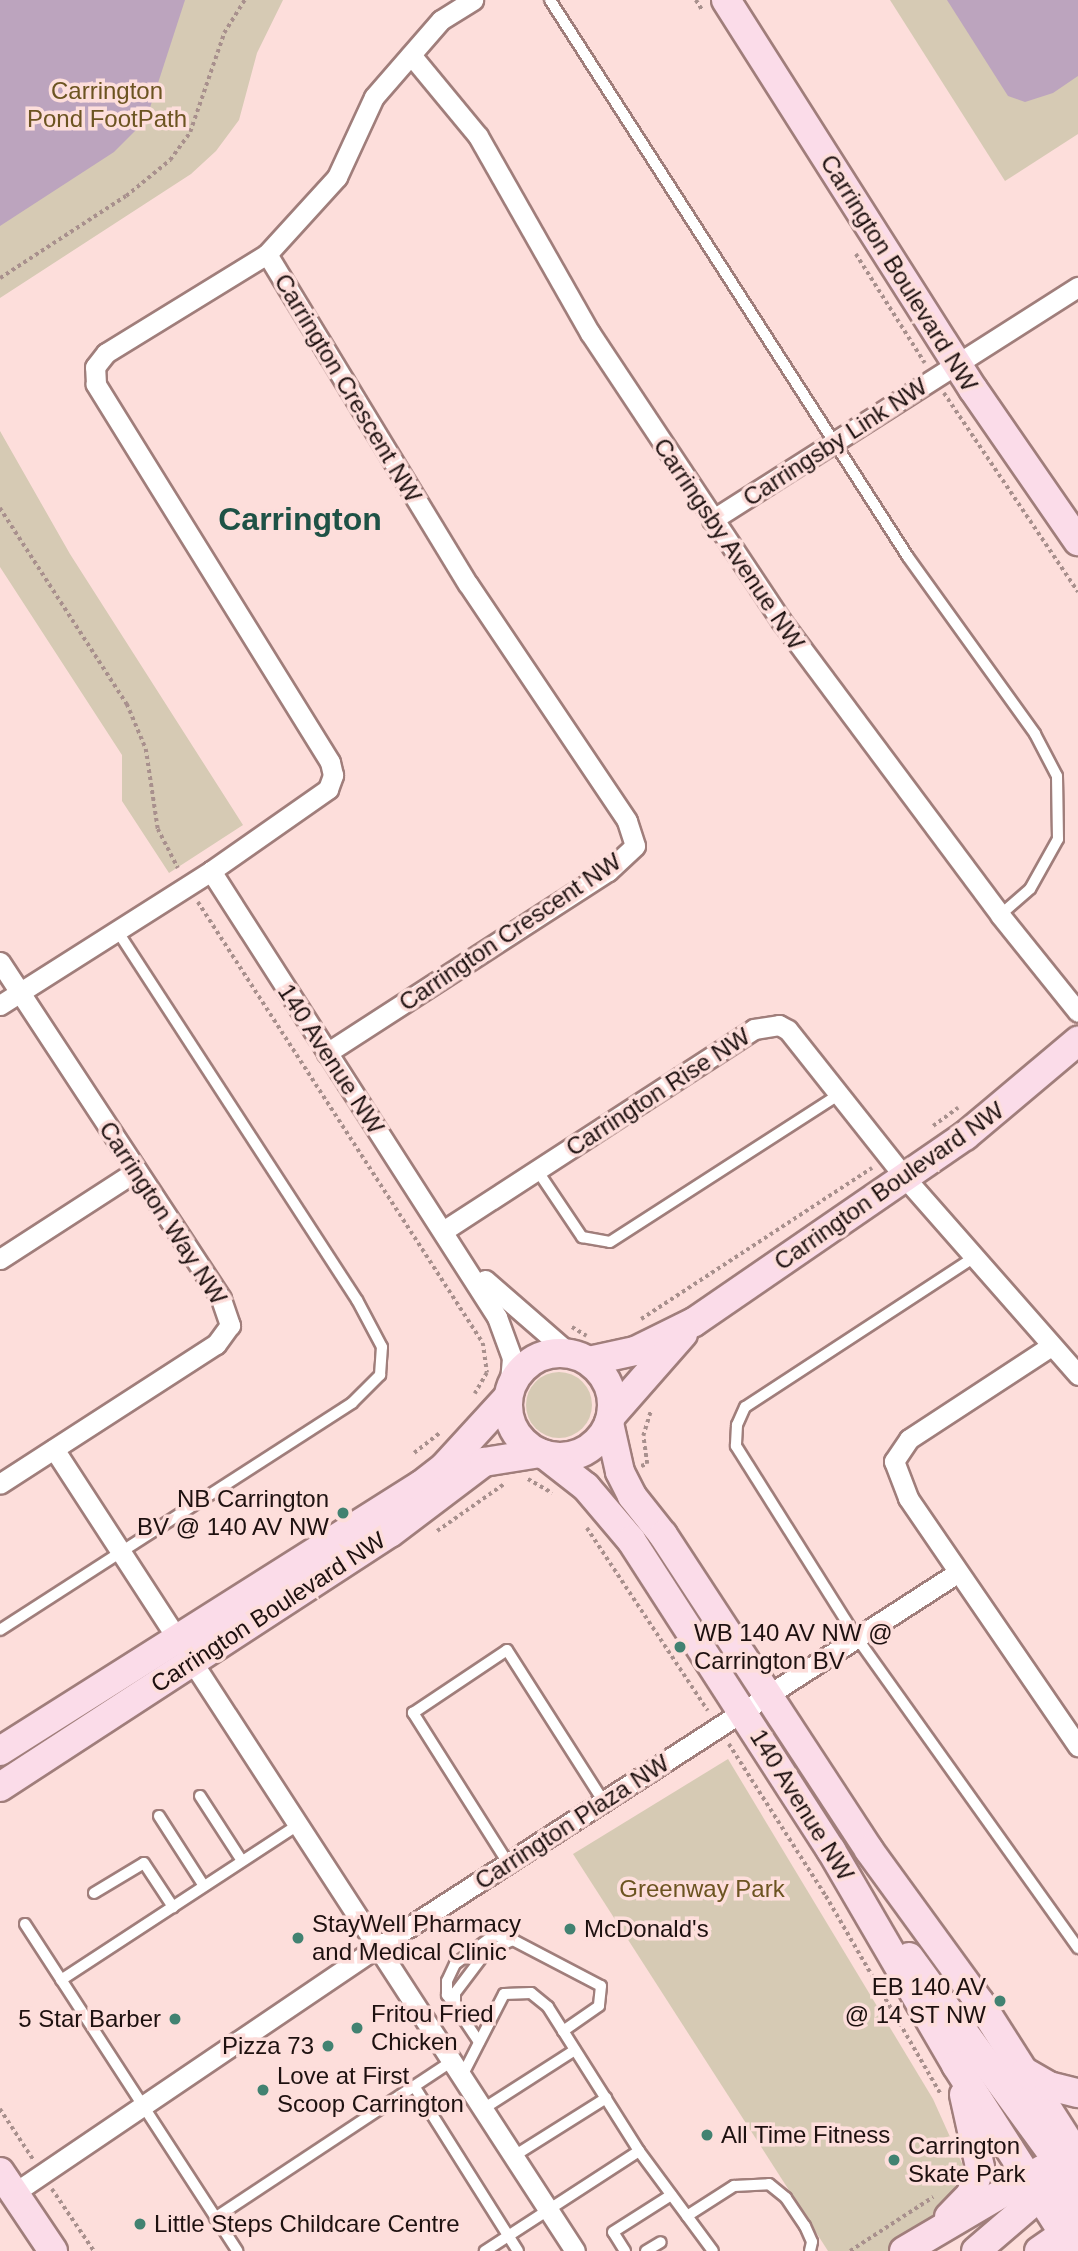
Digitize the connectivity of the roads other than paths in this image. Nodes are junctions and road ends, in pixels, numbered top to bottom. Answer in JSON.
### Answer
{"nodes":[{"id":1,"x":473,"y":0,"type":"edge"},
{"id":2,"x":550,"y":0,"type":"edge"},
{"id":3,"x":726,"y":0,"type":"edge"},
{"id":4,"x":411,"y":55,"type":"junction"},
{"id":5,"x":267,"y":254,"type":"junction"},
{"id":6,"x":1078,"y":287,"type":"edge"},
{"id":7,"x":957,"y":364,"type":"junction"},
{"id":8,"x":834,"y":442,"type":"junction"},
{"id":9,"x":712,"y":520,"type":"junction"},
{"id":10,"x":1078,"y":541,"type":"edge"},
{"id":11,"x":211,"y":871,"type":"junction"},
{"id":12,"x":1000,"y":915,"type":"junction"},
{"id":13,"x":116,"y":928,"type":"junction"},
{"id":14,"x":0,"y":962,"type":"edge"},
{"id":15,"x":19,"y":992,"type":"junction"},
{"id":16,"x":0,"y":1005,"type":"edge"},
{"id":17,"x":1078,"y":1012,"type":"edge"},
{"id":18,"x":1078,"y":1041,"type":"edge"},
{"id":19,"x":327,"y":1053,"type":"junction"},
{"id":20,"x":838,"y":1096,"type":"junction"},
{"id":21,"x":537,"y":1170,"type":"junction"},
{"id":22,"x":136,"y":1171,"type":"junction"},
{"id":23,"x":906,"y":1179,"type":"junction"},
{"id":24,"x":448,"y":1239,"type":"junction"},
{"id":25,"x":973,"y":1258,"type":"junction"},
{"id":26,"x":0,"y":1259,"type":"edge"},
{"id":27,"x":694,"y":1321,"type":"junction"},
{"id":28,"x":1051,"y":1346,"type":"junction"},
{"id":29,"x":586,"y":1351,"type":"junction"},
{"id":30,"x":1078,"y":1375,"type":"edge"},
{"id":31,"x":509,"y":1394,"type":"junction"},
{"id":32,"x":610,"y":1420,"type":"junction"},
{"id":33,"x":54,"y":1449,"type":"junction"},
{"id":34,"x":543,"y":1454,"type":"junction"},
{"id":35,"x":0,"y":1484,"type":"edge"},
{"id":36,"x":120,"y":1552,"type":"junction"},
{"id":37,"x":957,"y":1573,"type":"junction"},
{"id":38,"x":0,"y":1630,"type":"edge"},
{"id":39,"x":857,"y":1638,"type":"junction"},
{"id":40,"x":183,"y":1651,"type":"junction"},
{"id":41,"x":754,"y":1705,"type":"junction"},
{"id":42,"x":1078,"y":1746,"type":"edge"},
{"id":43,"x":0,"y":1751,"type":"edge"},
{"id":44,"x":0,"y":1787,"type":"edge"},
{"id":45,"x":200,"y":1796,"type":"dead end"},
{"id":46,"x":604,"y":1802,"type":"junction"},
{"id":47,"x":159,"y":1816,"type":"dead end"},
{"id":48,"x":298,"y":1825,"type":"junction"},
{"id":49,"x":242,"y":1861,"type":"junction"},
{"id":50,"x":508,"y":1863,"type":"junction"},
{"id":51,"x":204,"y":1886,"type":"junction"},
{"id":52,"x":857,"y":1892,"type":"junction"},
{"id":53,"x":94,"y":1894,"type":"dead end"},
{"id":54,"x":173,"y":1907,"type":"junction"},
{"id":55,"x":25,"y":1924,"type":"dead end"},
{"id":56,"x":513,"y":1940,"type":"junction"},
{"id":57,"x":378,"y":1947,"type":"junction"},
{"id":58,"x":1078,"y":1948,"type":"edge"},
{"id":59,"x":61,"y":1980,"type":"junction"},
{"id":60,"x":455,"y":2006,"type":"junction"},
{"id":61,"x":563,"y":2031,"type":"junction"},
{"id":62,"x":479,"y":2042,"type":"junction"},
{"id":63,"x":575,"y":2050,"type":"junction"},
{"id":64,"x":956,"y":2065,"type":"junction"},
{"id":65,"x":457,"y":2069,"type":"junction"},
{"id":66,"x":1023,"y":2070,"type":"junction"},
{"id":67,"x":414,"y":2086,"type":"junction"},
{"id":68,"x":1078,"y":2093,"type":"edge"},
{"id":69,"x":606,"y":2098,"type":"junction"},
{"id":70,"x":142,"y":2107,"type":"junction"},
{"id":71,"x":483,"y":2109,"type":"junction"},
{"id":72,"x":639,"y":2151,"type":"junction"},
{"id":73,"x":514,"y":2156,"type":"junction"},
{"id":74,"x":7,"y":2182,"type":"edge"},
{"id":75,"x":1066,"y":2192,"type":"edge"},
{"id":76,"x":671,"y":2195,"type":"junction"},
{"id":77,"x":548,"y":2210,"type":"junction"},
{"id":78,"x":215,"y":2218,"type":"junction"},
{"id":79,"x":687,"y":2222,"type":"junction"},
{"id":80,"x":932,"y":2233,"type":"junction"},
{"id":81,"x":508,"y":2236,"type":"junction"},
{"id":82,"x":661,"y":2242,"type":"dead end"},
{"id":83,"x":710,"y":2247,"type":"edge"},
{"id":84,"x":53,"y":2251,"type":"edge"},
{"id":85,"x":237,"y":2251,"type":"edge"},
{"id":86,"x":485,"y":2251,"type":"edge"},
{"id":87,"x":518,"y":2251,"type":"edge"},
{"id":88,"x":575,"y":2251,"type":"edge"},
{"id":89,"x":625,"y":2251,"type":"edge"},
{"id":90,"x":646,"y":2251,"type":"edge"},
{"id":91,"x":696,"y":2251,"type":"edge"},
{"id":92,"x":810,"y":2251,"type":"edge"},
{"id":93,"x":904,"y":2251,"type":"edge"},
{"id":94,"x":976,"y":2251,"type":"edge"},
{"id":95,"x":1039,"y":2251,"type":"edge"}],
"edges":[{"from":1,"to":4,"type":"street"},
{"from":2,"to":8,"type":"lane"},
{"from":3,"to":7,"type":"street","name":"Carrington Boulevard NW"},
{"from":4,"to":5,"type":"street"},
{"from":4,"to":9,"type":"street","name":"Carringsby Avenue NW"},
{"from":5,"to":11,"type":"street","name":"Carrington Crescent NW"},
{"from":5,"to":19,"type":"street","name":"Carrington Crescent NW"},
{"from":6,"to":7,"type":"street","name":"Carringsby Link NW"},
{"from":7,"to":8,"type":"street","name":"Carringsby Link NW"},
{"from":7,"to":10,"type":"street","name":"Carrington Boulevard NW"},
{"from":8,"to":9,"type":"street","name":"Carringsby Link NW"},
{"from":8,"to":12,"type":"lane"},
{"from":9,"to":12,"type":"street","name":"Carringsby Avenue NW"},
{"from":11,"to":13,"type":"street"},
{"from":11,"to":19,"type":"street","name":"140 Avenue NW"},
{"from":12,"to":17,"type":"street","name":"Carringsby Avenue NW"},
{"from":13,"to":15,"type":"street"},
{"from":13,"to":36,"type":"lane"},
{"from":14,"to":15,"type":"street","name":"Carrington Way NW"},
{"from":15,"to":16,"type":"street"},
{"from":15,"to":22,"type":"street","name":"Carrington Way NW"},
{"from":18,"to":23,"type":"street","name":"Carrington Boulevard NW"},
{"from":19,"to":24,"type":"street","name":"140 Avenue NW"},
{"from":20,"to":21,"type":"street","name":"Carrington Rise NW"},
{"from":20,"to":21,"type":"lane"},
{"from":20,"to":23,"type":"street","name":"Carrington Rise NW"},
{"from":21,"to":24,"type":"street","name":"Carrington Rise NW"},
{"from":22,"to":26,"type":"street"},
{"from":22,"to":33,"type":"street","name":"Carrington Way NW"},
{"from":23,"to":25,"type":"street","name":"Carrington Rise NW"},
{"from":23,"to":27,"type":"street","name":"Carrington Boulevard NW"},
{"from":24,"to":29,"type":"street","name":"140 Avenue NW"},
{"from":24,"to":31,"type":"street","name":"140 Avenue NW"},
{"from":25,"to":28,"type":"street","name":"Carrington Rise NW"},
{"from":25,"to":39,"type":"lane"},
{"from":27,"to":29,"type":"street","name":"Carrington Boulevard NW"},
{"from":27,"to":32,"type":"street","name":"Carrington Boulevard NW"},
{"from":28,"to":30,"type":"street","name":"Carrington Rise NW"},
{"from":28,"to":37,"type":"street"},
{"from":29,"to":31,"type":"street"},
{"from":29,"to":32,"type":"street","name":"140 Avenue NW"},
{"from":31,"to":34,"type":"street","name":"140 Avenue NW"},
{"from":31,"to":40,"type":"street","name":"Carrington Boulevard NW"},
{"from":32,"to":34,"type":"street"},
{"from":32,"to":41,"type":"street","name":"140 Avenue NW"},
{"from":33,"to":35,"type":"street","name":"Carrington Way NW"},
{"from":33,"to":36,"type":"street"},
{"from":34,"to":40,"type":"street","name":"Carrington Boulevard NW"},
{"from":34,"to":41,"type":"street","name":"140 Avenue NW"},
{"from":36,"to":38,"type":"lane"},
{"from":36,"to":40,"type":"street"},
{"from":37,"to":39,"type":"street","name":"Carrington Plaza NW"},
{"from":37,"to":42,"type":"street"},
{"from":39,"to":41,"type":"street","name":"Carrington Plaza NW"},
{"from":39,"to":58,"type":"lane"},
{"from":40,"to":43,"type":"street","name":"Carrington Boulevard NW"},
{"from":40,"to":44,"type":"street","name":"Carrington Boulevard NW"},
{"from":40,"to":48,"type":"street"},
{"from":41,"to":46,"type":"street","name":"Carrington Plaza NW"},
{"from":41,"to":52,"type":"street","name":"140 Avenue NW"},
{"from":41,"to":66,"type":"street","name":"140 Avenue NW"},
{"from":45,"to":49,"type":"lane"},
{"from":46,"to":50,"type":"street","name":"Carrington Plaza NW"},
{"from":46,"to":50,"type":"lane"},
{"from":47,"to":51,"type":"lane"},
{"from":48,"to":49,"type":"lane"},
{"from":48,"to":57,"type":"street"},
{"from":49,"to":51,"type":"lane"},
{"from":50,"to":57,"type":"street","name":"Carrington Plaza NW"},
{"from":51,"to":54,"type":"lane"},
{"from":52,"to":64,"type":"street","name":"140 Avenue NW"},
{"from":52,"to":75,"type":"street"},
{"from":53,"to":54,"type":"lane"},
{"from":54,"to":59,"type":"lane"},
{"from":55,"to":59,"type":"lane"},
{"from":56,"to":60,"type":"lane"},
{"from":56,"to":60,"type":"lane"},
{"from":56,"to":61,"type":"lane"},
{"from":57,"to":65,"type":"street"},
{"from":57,"to":70,"type":"street","name":"Carrington Plaza NW"},
{"from":59,"to":70,"type":"lane"},
{"from":60,"to":62,"type":"lane"},
{"from":61,"to":62,"type":"lane"},
{"from":61,"to":63,"type":"lane"},
{"from":62,"to":65,"type":"lane"},
{"from":63,"to":69,"type":"lane"},
{"from":63,"to":71,"type":"lane"},
{"from":64,"to":75,"type":"street","name":"140 Avenue NW"},
{"from":64,"to":80,"type":"street"},
{"from":65,"to":67,"type":"lane"},
{"from":65,"to":71,"type":"street"},
{"from":66,"to":68,"type":"street"},
{"from":66,"to":75,"type":"street","name":"140 Avenue NW"},
{"from":67,"to":78,"type":"lane"},
{"from":67,"to":81,"type":"lane"},
{"from":69,"to":72,"type":"lane"},
{"from":69,"to":73,"type":"lane"},
{"from":70,"to":74,"type":"street","name":"Carrington Plaza NW"},
{"from":70,"to":78,"type":"lane"},
{"from":71,"to":73,"type":"street"},
{"from":72,"to":76,"type":"lane"},
{"from":72,"to":77,"type":"lane"},
{"from":73,"to":77,"type":"street"},
{"from":74,"to":84,"type":"street"},
{"from":75,"to":80,"type":"street"},
{"from":75,"to":94,"type":"street"},
{"from":75,"to":95,"type":"street"},
{"from":76,"to":79,"type":"lane"},
{"from":76,"to":89,"type":"lane"},
{"from":77,"to":81,"type":"lane"},
{"from":77,"to":88,"type":"street"},
{"from":78,"to":85,"type":"lane"},
{"from":79,"to":83,"type":"lane"},
{"from":79,"to":92,"type":"lane"},
{"from":80,"to":93,"type":"street"},
{"from":81,"to":86,"type":"lane"},
{"from":81,"to":87,"type":"lane"},
{"from":82,"to":90,"type":"lane"},
{"from":83,"to":91,"type":"lane"}]}
